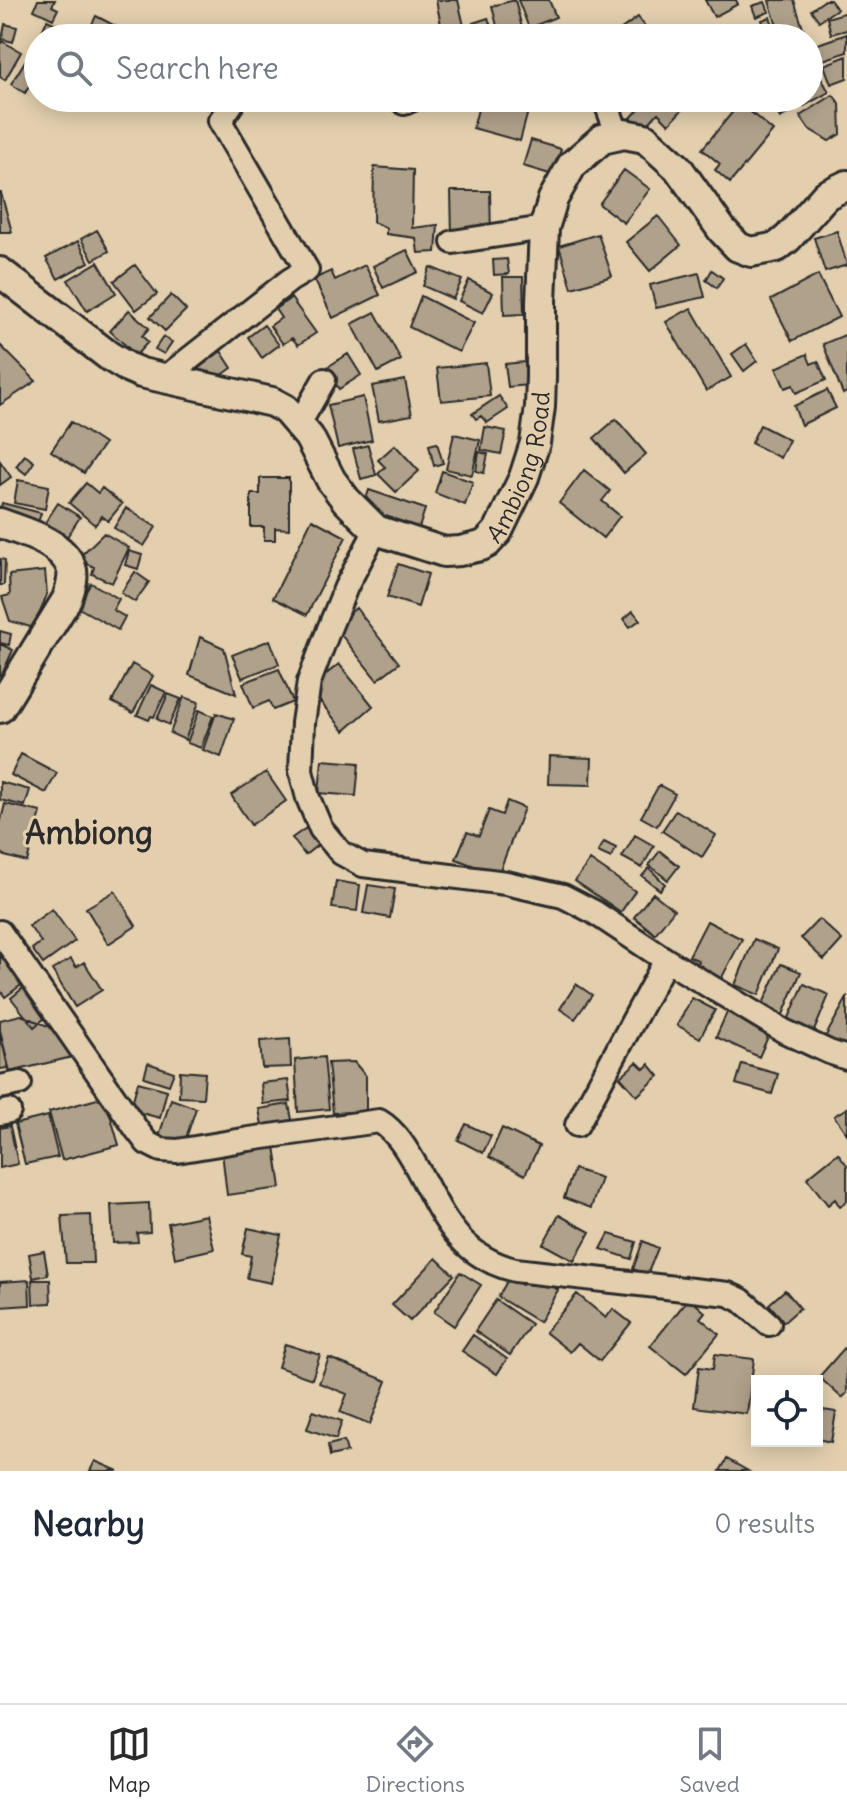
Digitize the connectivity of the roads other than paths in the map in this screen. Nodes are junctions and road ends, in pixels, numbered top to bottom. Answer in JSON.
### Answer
{"nodes":[{"id":1,"x":226,"y":112,"type":"edge"},
{"id":2,"x":609,"y":112,"type":"edge"},
{"id":3,"x":618,"y":135,"type":"junction"},
{"id":4,"x":847,"y":185,"type":"edge"},
{"id":5,"x":544,"y":228,"type":"junction"},
{"id":6,"x":453,"y":242,"type":"dead end"},
{"id":7,"x":0,"y":272,"type":"edge"},
{"id":8,"x":165,"y":378,"type":"junction"},
{"id":9,"x":324,"y":380,"type":"dead end"},
{"id":10,"x":299,"y":424,"type":"junction"},
{"id":11,"x":0,"y":523,"type":"edge"},
{"id":12,"x":376,"y":530,"type":"junction"},
{"id":13,"x":0,"y":708,"type":"edge"},
{"id":14,"x":0,"y":932,"type":"edge"},
{"id":15,"x":666,"y":960,"type":"junction"},
{"id":16,"x":847,"y":1058,"type":"edge"},
{"id":17,"x":577,"y":1125,"type":"dead end"},
{"id":18,"x":769,"y":1324,"type":"dead end"}],
"edges":[{"from":1,"to":8,"type":"street"},
{"from":2,"to":3,"type":"street"},
{"from":3,"to":4,"type":"main road"},
{"from":3,"to":5,"type":"main road","name":"Ambiong Road"},
{"from":5,"to":6,"type":"street"},
{"from":5,"to":12,"type":"main road","name":"Ambiong Road"},
{"from":7,"to":8,"type":"main road","name":"Ambiong Road"},
{"from":8,"to":10,"type":"main road","name":"Ambiong Road"},
{"from":9,"to":10,"type":"street"},
{"from":10,"to":12,"type":"main road","name":"Ambiong Road"},
{"from":11,"to":13,"type":"main road"},
{"from":12,"to":15,"type":"street"},
{"from":14,"to":18,"type":"street"},
{"from":15,"to":16,"type":"street"},
{"from":15,"to":17,"type":"street"}]}
